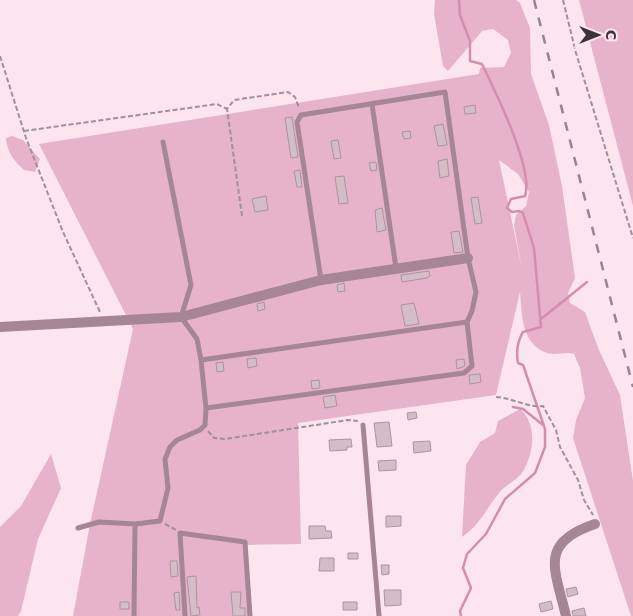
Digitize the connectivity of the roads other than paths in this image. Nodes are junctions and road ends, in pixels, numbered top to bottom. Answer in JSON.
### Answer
{"nodes":[{"id":1,"x":372,"y":104,"type":"junction"},
{"id":2,"x":163,"y":142,"type":"dead end"},
{"id":3,"x":468,"y":258,"type":"junction"},
{"id":4,"x":396,"y":269,"type":"junction"},
{"id":5,"x":321,"y":280,"type":"junction"},
{"id":6,"x":181,"y":317,"type":"junction"},
{"id":7,"x":467,"y":322,"type":"junction"},
{"id":8,"x":0,"y":327,"type":"edge"},
{"id":9,"x":201,"y":360,"type":"junction"},
{"id":10,"x":206,"y":408,"type":"junction"},
{"id":11,"x":363,"y":425,"type":"road end"},
{"id":12,"x":135,"y":524,"type":"junction"},
{"id":13,"x":595,"y":524,"type":"road end"},
{"id":14,"x":78,"y":528,"type":"dead end"},
{"id":15,"x":134,"y":616,"type":"edge"},
{"id":16,"x":185,"y":616,"type":"edge"},
{"id":17,"x":250,"y":616,"type":"edge"},
{"id":18,"x":379,"y":616,"type":"edge"},
{"id":19,"x":566,"y":616,"type":"edge"}],
"edges":[{"from":1,"to":3,"type":"lane"},
{"from":1,"to":4,"type":"lane"},
{"from":1,"to":5,"type":"lane"},
{"from":2,"to":6,"type":"lane"},
{"from":3,"to":4,"type":"street"},
{"from":3,"to":7,"type":"lane"},
{"from":4,"to":5,"type":"street"},
{"from":5,"to":6,"type":"street"},
{"from":6,"to":8,"type":"street"},
{"from":6,"to":9,"type":"lane"},
{"from":7,"to":9,"type":"lane"},
{"from":7,"to":10,"type":"lane"},
{"from":9,"to":10,"type":"lane"},
{"from":10,"to":12,"type":"lane"},
{"from":11,"to":18,"type":"lane"},
{"from":12,"to":14,"type":"lane"},
{"from":12,"to":15,"type":"lane"},
{"from":13,"to":19,"type":"street"},
{"from":16,"to":17,"type":"lane"}]}
